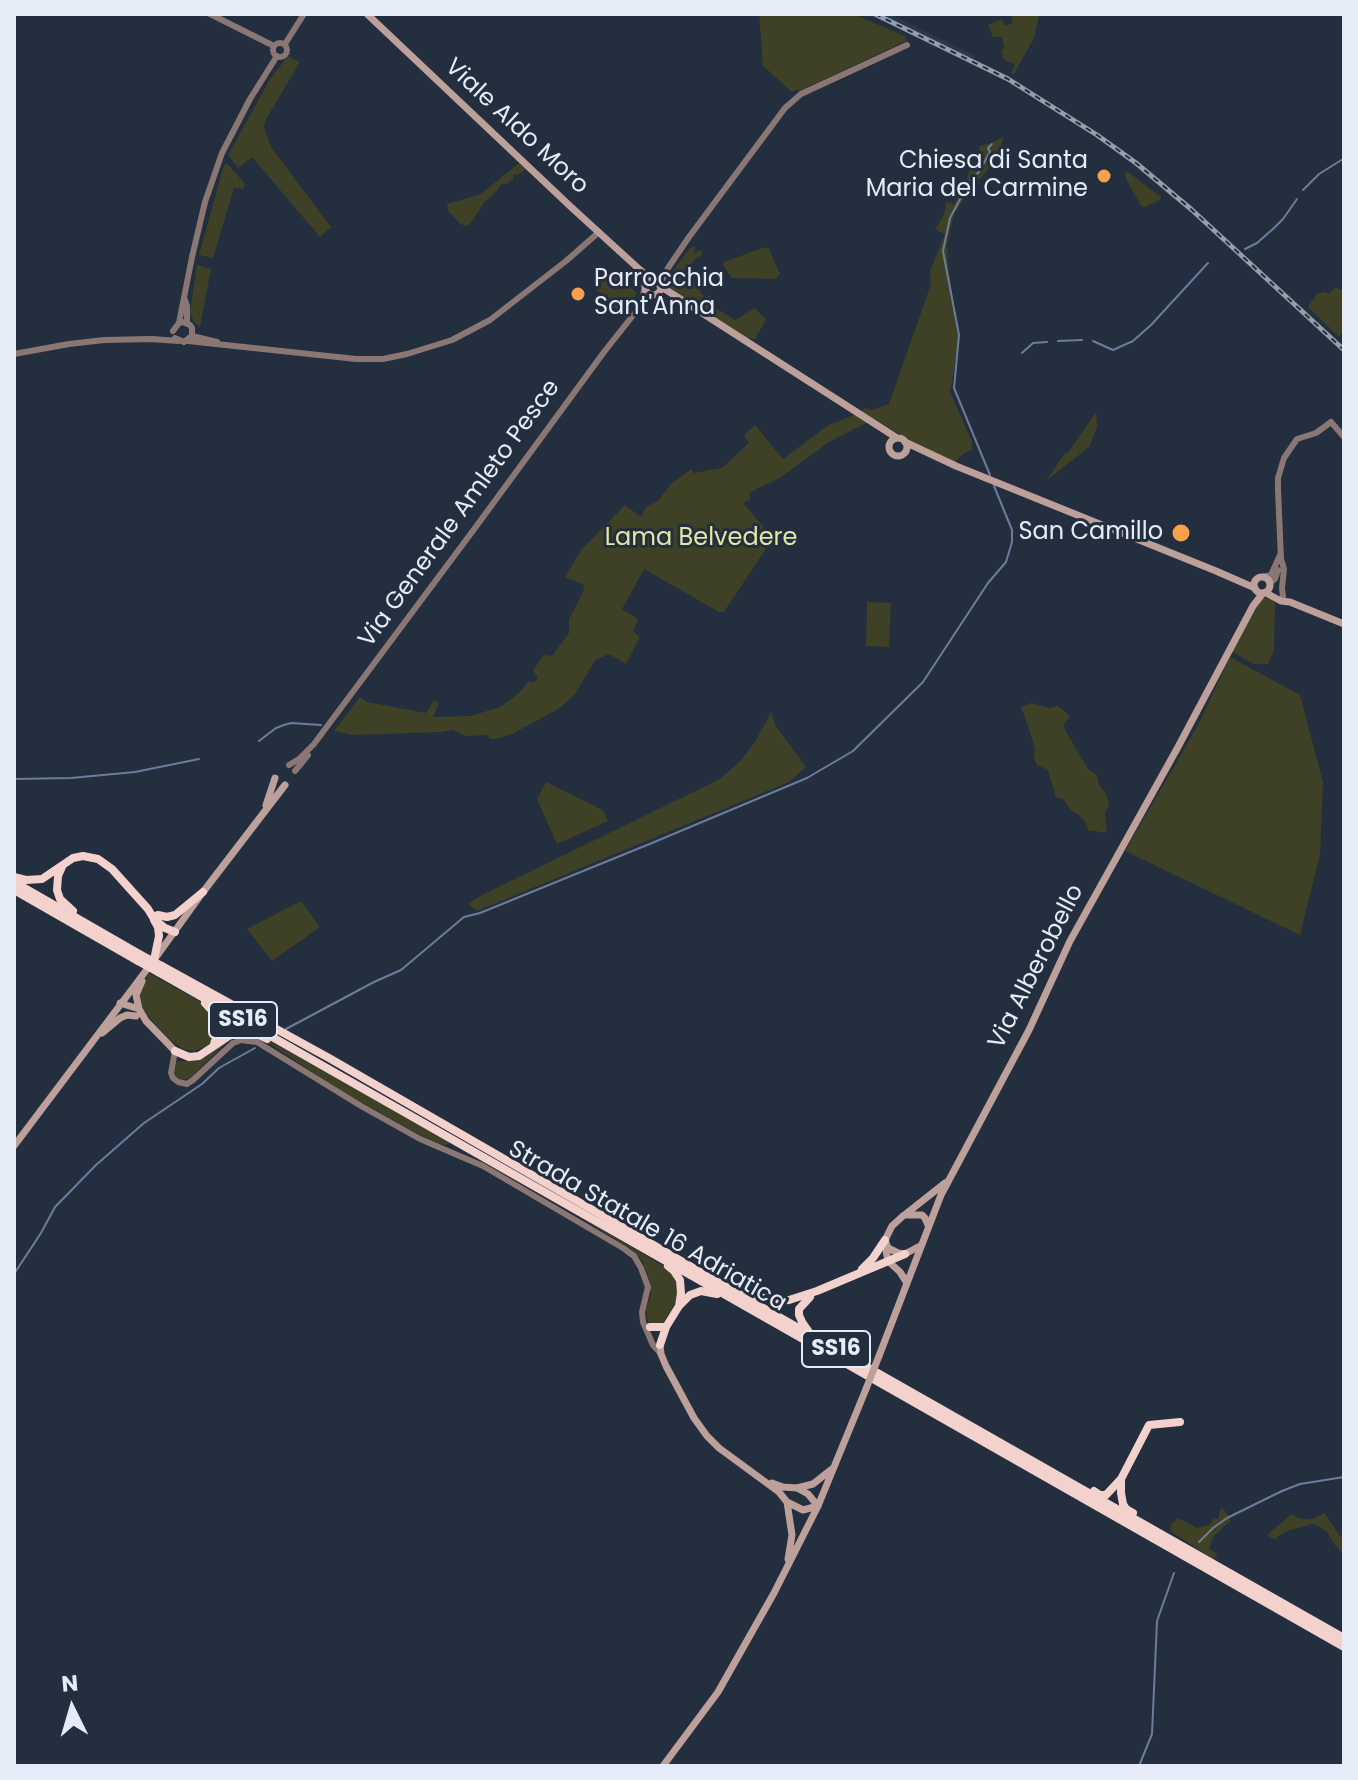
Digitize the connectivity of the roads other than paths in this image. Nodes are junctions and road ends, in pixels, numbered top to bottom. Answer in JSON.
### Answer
{"nodes":[{"id":1,"x":210,"y":14,"type":"edge"},
{"id":2,"x":367,"y":14,"type":"edge"},
{"id":3,"x":305,"y":15,"type":"edge"},
{"id":4,"x":285,"y":44,"type":"junction"},
{"id":5,"x":907,"y":45,"type":"dead end"},
{"id":6,"x":274,"y":46,"type":"junction"},
{"id":7,"x":277,"y":56,"type":"junction"},
{"id":8,"x":599,"y":232,"type":"junction"},
{"id":9,"x":639,"y":269,"type":"junction"},
{"id":10,"x":656,"y":282,"type":"junction"},
{"id":11,"x":645,"y":287,"type":"junction"},
{"id":12,"x":654,"y":294,"type":"junction"},
{"id":13,"x":673,"y":296,"type":"junction"},
{"id":14,"x":185,"y":300,"type":"junction"},
{"id":15,"x":639,"y":308,"type":"junction"},
{"id":16,"x":179,"y":323,"type":"junction"},
{"id":17,"x":187,"y":323,"type":"junction"},
{"id":18,"x":173,"y":331,"type":"junction"},
{"id":19,"x":190,"y":338,"type":"junction"},
{"id":20,"x":152,"y":339,"type":"junction"},
{"id":21,"x":178,"y":341,"type":"junction"},
{"id":22,"x":14,"y":354,"type":"edge"},
{"id":23,"x":875,"y":424,"type":"junction"},
{"id":24,"x":1344,"y":437,"type":"edge"},
{"id":25,"x":897,"y":438,"type":"junction"},
{"id":26,"x":905,"y":442,"type":"junction"},
{"id":27,"x":889,"y":446,"type":"junction"},
{"id":28,"x":904,"y":454,"type":"junction"},
{"id":29,"x":928,"y":454,"type":"junction"},
{"id":30,"x":1281,"y":556,"type":"junction"},
{"id":31,"x":1260,"y":578,"type":"junction"},
{"id":32,"x":1234,"y":580,"type":"junction"},
{"id":33,"x":1264,"y":589,"type":"junction"},
{"id":34,"x":1286,"y":600,"type":"junction"},
{"id":35,"x":1344,"y":624,"type":"edge"},
{"id":36,"x":314,"y":744,"type":"junction"},
{"id":37,"x":289,"y":765,"type":"dead end"},
{"id":38,"x":295,"y":771,"type":"dead end"},
{"id":39,"x":275,"y":778,"type":"dead end"},
{"id":40,"x":285,"y":785,"type":"dead end"},
{"id":41,"x":261,"y":814,"type":"junction"},
{"id":42,"x":62,"y":867,"type":"junction"},
{"id":43,"x":14,"y":880,"type":"edge"},
{"id":44,"x":14,"y":890,"type":"edge"},
{"id":45,"x":203,"y":892,"type":"junction"},
{"id":46,"x":156,"y":917,"type":"junction"},
{"id":47,"x":175,"y":932,"type":"junction"},
{"id":48,"x":139,"y":957,"type":"junction"},
{"id":49,"x":158,"y":967,"type":"junction"},
{"id":50,"x":143,"y":974,"type":"junction"},
{"id":51,"x":120,"y":1003,"type":"junction"},
{"id":52,"x":137,"y":1013,"type":"junction"},
{"id":53,"x":94,"y":1039,"type":"junction"},
{"id":54,"x":212,"y":1048,"type":"junction"},
{"id":55,"x":175,"y":1051,"type":"junction"},
{"id":56,"x":381,"y":1098,"type":"junction"},
{"id":57,"x":14,"y":1146,"type":"edge"},
{"id":58,"x":949,"y":1179,"type":"junction"},
{"id":59,"x":904,"y":1215,"type":"junction"},
{"id":60,"x":929,"y":1227,"type":"junction"},
{"id":61,"x":885,"y":1242,"type":"junction"},
{"id":62,"x":922,"y":1245,"type":"junction"},
{"id":63,"x":652,"y":1253,"type":"junction"},
{"id":64,"x":905,"y":1254,"type":"junction"},
{"id":65,"x":888,"y":1261,"type":"junction"},
{"id":66,"x":858,"y":1273,"type":"junction"},
{"id":67,"x":907,"y":1283,"type":"junction"},
{"id":68,"x":728,"y":1288,"type":"junction"},
{"id":69,"x":817,"y":1291,"type":"junction"},
{"id":70,"x":742,"y":1303,"type":"junction"},
{"id":71,"x":679,"y":1306,"type":"junction"},
{"id":72,"x":646,"y":1324,"type":"junction"},
{"id":73,"x":666,"y":1327,"type":"junction"},
{"id":74,"x":815,"y":1337,"type":"junction"},
{"id":75,"x":660,"y":1349,"type":"junction"},
{"id":76,"x":1180,"y":1422,"type":"dead end"},
{"id":77,"x":834,"y":1467,"type":"junction"},
{"id":78,"x":1042,"y":1467,"type":"junction"},
{"id":79,"x":1121,"y":1479,"type":"junction"},
{"id":80,"x":766,"y":1481,"type":"junction"},
{"id":81,"x":797,"y":1488,"type":"junction"},
{"id":82,"x":787,"y":1502,"type":"junction"},
{"id":83,"x":818,"y":1506,"type":"junction"},
{"id":84,"x":1162,"y":1535,"type":"junction"},
{"id":85,"x":787,"y":1565,"type":"junction"},
{"id":86,"x":1344,"y":1638,"type":"edge"},
{"id":87,"x":1344,"y":1647,"type":"edge"},
{"id":88,"x":663,"y":1766,"type":"edge"}],
"edges":[{"from":1,"to":6,"type":"street"},
{"from":2,"to":8,"type":"main road","name":"Viale Aldo Moro"},
{"from":3,"to":4,"type":"street"},
{"from":4,"to":6,"type":"street"},
{"from":4,"to":7,"type":"street"},
{"from":5,"to":10,"type":"street"},
{"from":6,"to":7,"type":"street"},
{"from":7,"to":14,"type":"street"},
{"from":8,"to":9,"type":"main road","name":"Viale Aldo Moro"},
{"from":8,"to":19,"type":"street"},
{"from":9,"to":10,"type":"main road","name":"Viale Aldo Moro"},
{"from":9,"to":11,"type":"main road","name":"Viale Aldo Moro"},
{"from":10,"to":11,"type":"main road"},
{"from":10,"to":12,"type":"main road"},
{"from":10,"to":13,"type":"main road","name":"Viale Aldo Moro"},
{"from":11,"to":12,"type":"main road"},
{"from":11,"to":15,"type":"street","name":"Via Generale Amleto Pesce"},
{"from":12,"to":13,"type":"main road","name":"Viale Aldo Moro"},
{"from":12,"to":15,"type":"street","name":"Via Generale Amleto Pesce"},
{"from":13,"to":23,"type":"main road","name":"Viale Aldo Moro"},
{"from":14,"to":16,"type":"street"},
{"from":14,"to":17,"type":"street"},
{"from":15,"to":36,"type":"street","name":"Via Generale Amleto Pesce"},
{"from":16,"to":17,"type":"street"},
{"from":16,"to":18,"type":"street"},
{"from":17,"to":19,"type":"street"},
{"from":18,"to":20,"type":"street"},
{"from":18,"to":21,"type":"street"},
{"from":19,"to":21,"type":"street"},
{"from":20,"to":21,"type":"street"},
{"from":20,"to":22,"type":"street"},
{"from":23,"to":25,"type":"main road","name":"Viale Aldo Moro"},
{"from":23,"to":27,"type":"main road","name":"Viale Aldo Moro"},
{"from":24,"to":30,"type":"street"},
{"from":25,"to":26,"type":"main road"},
{"from":25,"to":27,"type":"main road"},
{"from":26,"to":28,"type":"main road"},
{"from":26,"to":29,"type":"main road"},
{"from":27,"to":28,"type":"main road"},
{"from":28,"to":29,"type":"main road"},
{"from":29,"to":32,"type":"main road"},
{"from":30,"to":31,"type":"street"},
{"from":30,"to":33,"type":"street"},
{"from":30,"to":34,"type":"street"},
{"from":31,"to":32,"type":"main road"},
{"from":31,"to":33,"type":"main road"},
{"from":31,"to":33,"type":"main road"},
{"from":32,"to":33,"type":"main road"},
{"from":33,"to":34,"type":"main road"},
{"from":33,"to":58,"type":"main road","name":"Via Alberobello"},
{"from":34,"to":35,"type":"main road"},
{"from":36,"to":37,"type":"street"},
{"from":36,"to":38,"type":"street"},
{"from":39,"to":41,"type":"main road"},
{"from":40,"to":41,"type":"main road"},
{"from":41,"to":45,"type":"main road"},
{"from":42,"to":43,"type":"highway"},
{"from":42,"to":46,"type":"highway"},
{"from":42,"to":48,"type":"highway"},
{"from":43,"to":48,"type":"highway","name":"Strada Statale 16 Adriatica","number":"SS16"},
{"from":44,"to":48,"type":"highway","name":"Strada Statale 16 Adriatica","number":"SS16"},
{"from":45,"to":46,"type":"highway"},
{"from":45,"to":47,"type":"main road"},
{"from":46,"to":47,"type":"highway"},
{"from":46,"to":49,"type":"highway"},
{"from":47,"to":49,"type":"main road"},
{"from":48,"to":49,"type":"highway","name":"Strada Statale 16 Adriatica","number":"SS16","bridge":true},
{"from":49,"to":50,"type":"main road"},
{"from":49,"to":54,"type":"highway"},
{"from":49,"to":56,"type":"highway","name":"Strada Statale 16 Adriatica","number":"SS16"},
{"from":49,"to":68,"type":"highway","name":"Strada Statale 16 Adriatica","number":"SS16"},
{"from":50,"to":51,"type":"main road"},
{"from":50,"to":52,"type":"main road"},
{"from":51,"to":52,"type":"main road"},
{"from":51,"to":53,"type":"main road"},
{"from":52,"to":53,"type":"main road"},
{"from":52,"to":55,"type":"main road"},
{"from":53,"to":57,"type":"main road"},
{"from":54,"to":55,"type":"highway"},
{"from":54,"to":56,"type":"highway"},
{"from":55,"to":72,"type":"street"},
{"from":56,"to":63,"type":"highway","name":"Strada Statale 16 Adriatica","number":"SS16"},
{"from":58,"to":59,"type":"main road"},
{"from":58,"to":60,"type":"main road","name":"Via Alberobello"},
{"from":59,"to":60,"type":"main road"},
{"from":59,"to":61,"type":"main road"},
{"from":60,"to":62,"type":"main road","name":"Via Alberobello"},
{"from":61,"to":64,"type":"main road"},
{"from":61,"to":65,"type":"main road"},
{"from":61,"to":66,"type":"highway"},
{"from":62,"to":64,"type":"main road"},
{"from":62,"to":67,"type":"main road","name":"Via Alberobello"},
{"from":63,"to":70,"type":"highway","name":"Strada Statale 16 Adriatica","number":"SS16"},
{"from":63,"to":71,"type":"highway"},
{"from":64,"to":65,"type":"highway"},
{"from":65,"to":66,"type":"highway"},
{"from":65,"to":67,"type":"main road"},
{"from":66,"to":69,"type":"highway"},
{"from":67,"to":77,"type":"main road","name":"Via Alberobello","bridge":true},
{"from":68,"to":69,"type":"highway"},
{"from":68,"to":74,"type":"highway","name":"Strada Statale 16 Adriatica","number":"SS16"},
{"from":69,"to":74,"type":"highway"},
{"from":70,"to":71,"type":"highway"},
{"from":70,"to":87,"type":"highway","name":"Strada Statale 16 Adriatica","number":"SS16"},
{"from":71,"to":73,"type":"highway"},
{"from":72,"to":73,"type":"highway"},
{"from":72,"to":75,"type":"street"},
{"from":73,"to":75,"type":"highway"},
{"from":74,"to":78,"type":"highway","name":"Strada Statale 16 Adriatica","number":"SS16"},
{"from":75,"to":80,"type":"main road"},
{"from":76,"to":79,"type":"highway"},
{"from":77,"to":81,"type":"main road"},
{"from":77,"to":83,"type":"main road","name":"Via Alberobello"},
{"from":78,"to":79,"type":"highway"},
{"from":78,"to":84,"type":"highway","name":"Strada Statale 16 Adriatica","number":"SS16"},
{"from":79,"to":84,"type":"highway"},
{"from":80,"to":81,"type":"main road"},
{"from":80,"to":82,"type":"main road"},
{"from":81,"to":83,"type":"main road"},
{"from":82,"to":83,"type":"main road"},
{"from":82,"to":85,"type":"main road"},
{"from":83,"to":85,"type":"main road","name":"Via Alberobello"},
{"from":84,"to":86,"type":"highway","name":"Strada Statale 16 Adriatica","number":"SS16"},
{"from":85,"to":88,"type":"main road","name":"Via Alberobello"}]}
